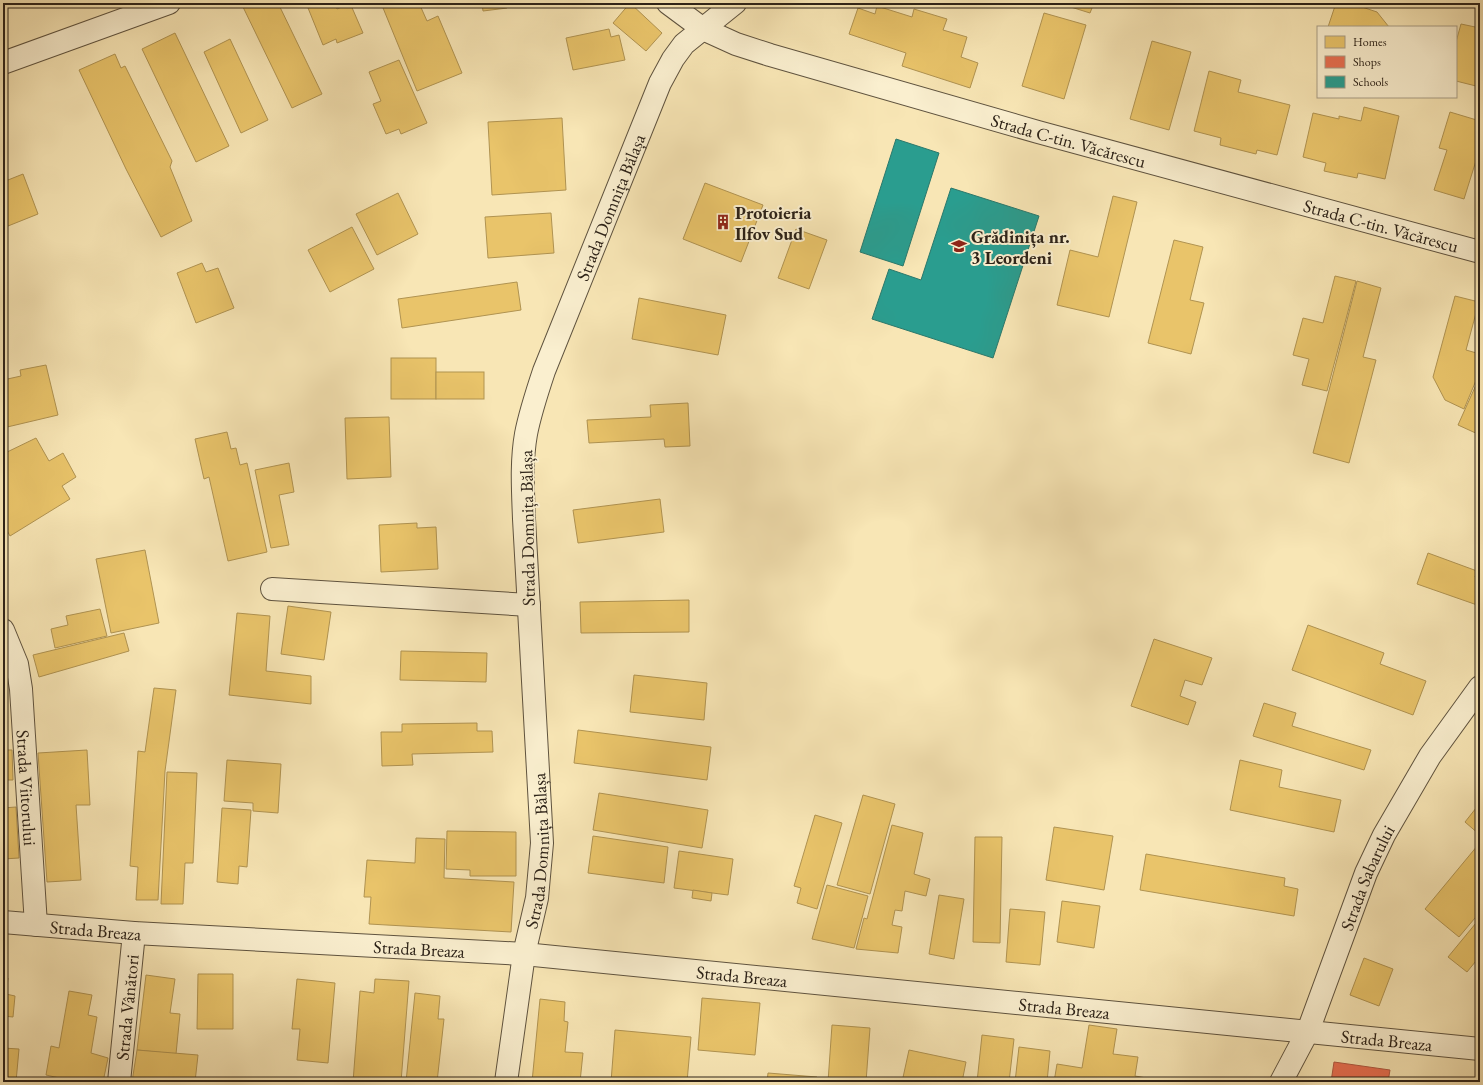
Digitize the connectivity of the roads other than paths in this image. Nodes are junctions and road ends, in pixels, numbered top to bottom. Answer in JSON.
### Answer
{"nodes":[{"id":1,"x":169,"y":3,"type":"edge"},
{"id":2,"x":668,"y":3,"type":"edge"},
{"id":3,"x":735,"y":3,"type":"edge"},
{"id":4,"x":136,"y":8,"type":"edge"},
{"id":5,"x":703,"y":29,"type":"junction"},
{"id":6,"x":3,"y":63,"type":"edge"},
{"id":7,"x":1480,"y":252,"type":"edge"},
{"id":8,"x":272,"y":589,"type":"dead end"},
{"id":9,"x":529,"y":605,"type":"junction"},
{"id":10,"x":3,"y":630,"type":"edge"},
{"id":11,"x":1480,"y":687,"type":"edge"},
{"id":12,"x":3,"y":922,"type":"edge"},
{"id":13,"x":36,"y":925,"type":"junction"},
{"id":14,"x":134,"y":933,"type":"junction"},
{"id":15,"x":524,"y":954,"type":"junction"},
{"id":16,"x":1308,"y":1031,"type":"junction"},
{"id":17,"x":1480,"y":1049,"type":"edge"},
{"id":18,"x":119,"y":1082,"type":"edge"},
{"id":19,"x":506,"y":1082,"type":"edge"},
{"id":20,"x":1281,"y":1082,"type":"edge"}],
"edges":[{"from":1,"to":4,"type":"street"},
{"from":2,"to":5,"type":"street","name":"Strada C-tin. Văcărescu"},
{"from":3,"to":5,"type":"street","name":"Strada Domnița Bălașa"},
{"from":4,"to":6,"type":"street"},
{"from":5,"to":7,"type":"street","name":"Strada C-tin. Văcărescu"},
{"from":5,"to":9,"type":"street","name":"Strada Domnița Bălașa"},
{"from":8,"to":9,"type":"street"},
{"from":9,"to":15,"type":"street","name":"Strada Domnița Bălașa"},
{"from":10,"to":13,"type":"street","name":"Strada Viitorului"},
{"from":11,"to":16,"type":"street","name":"Strada Sabarului"},
{"from":12,"to":13,"type":"street","name":"Strada Breaza"},
{"from":13,"to":14,"type":"street","name":"Strada Breaza"},
{"from":14,"to":15,"type":"street","name":"Strada Breaza"},
{"from":14,"to":18,"type":"street","name":"Strada Vânători"},
{"from":15,"to":16,"type":"street","name":"Strada Breaza"},
{"from":15,"to":19,"type":"street","name":"Strada Domnița Bălașa"},
{"from":16,"to":17,"type":"street","name":"Strada Breaza"},
{"from":16,"to":20,"type":"street","name":"Strada Sabarului"}]}
